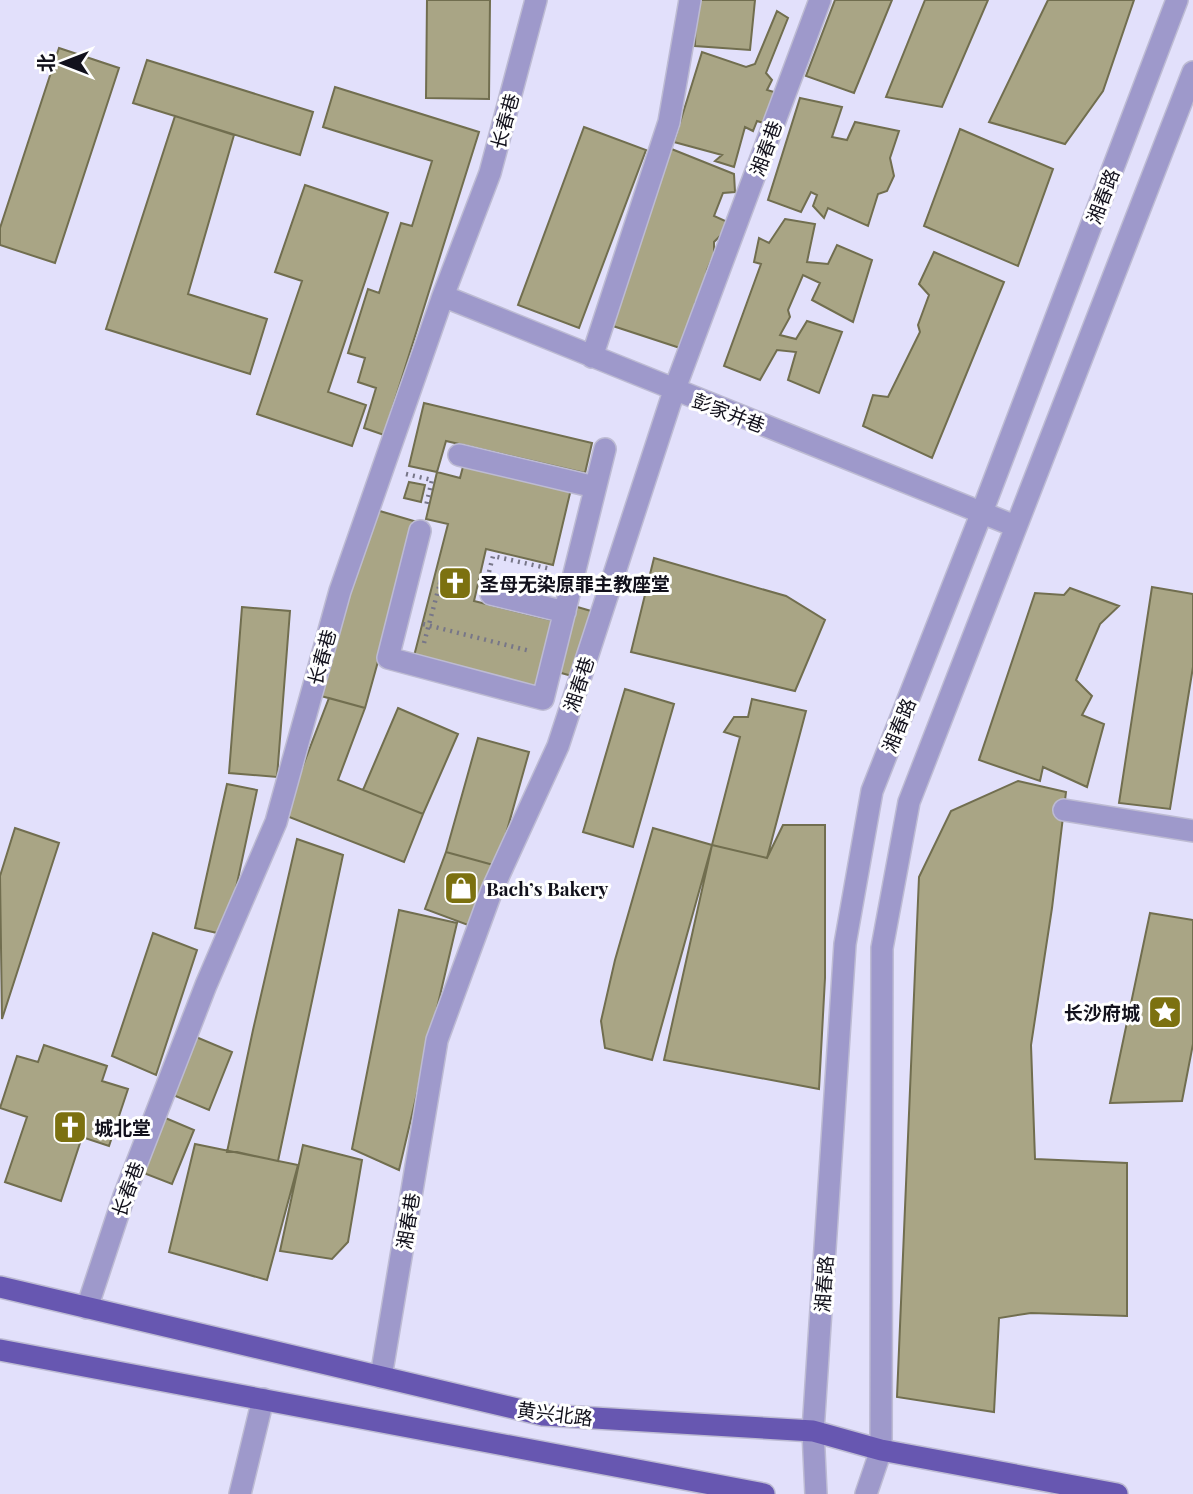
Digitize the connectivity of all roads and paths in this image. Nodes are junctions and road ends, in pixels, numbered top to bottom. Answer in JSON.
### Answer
{"nodes":[{"id":1,"x":536,"y":0,"type":"edge"},
{"id":2,"x":690,"y":0,"type":"edge"},
{"id":3,"x":820,"y":0,"type":"edge"},
{"id":4,"x":1177,"y":0,"type":"edge"},
{"id":5,"x":1193,"y":72,"type":"edge"},
{"id":6,"x":443,"y":296,"type":"junction"},
{"id":7,"x":592,"y":357,"type":"junction"},
{"id":8,"x":674,"y":391,"type":"junction"},
{"id":9,"x":605,"y":449,"type":"dead end"},
{"id":10,"x":460,"y":455,"type":"dead end"},
{"id":11,"x":403,"y":483,"type":"dead end"},
{"id":12,"x":595,"y":487,"type":"junction"},
{"id":13,"x":982,"y":512,"type":"junction"},
{"id":14,"x":1015,"y":526,"type":"junction"},
{"id":15,"x":420,"y":531,"type":"joint"},
{"id":16,"x":574,"y":575,"type":"junction"},
{"id":17,"x":409,"y":576,"type":"junction"},
{"id":18,"x":440,"y":583,"type":"junction"},
{"id":19,"x":488,"y":594,"type":"junction"},
{"id":20,"x":567,"y":605,"type":"junction"},
{"id":21,"x":603,"y":608,"type":"junction"},
{"id":22,"x":398,"y":617,"type":"junction"},
{"id":23,"x":429,"y":625,"type":"junction"},
{"id":24,"x":554,"y":657,"type":"junction"},
{"id":25,"x":419,"y":666,"type":"junction"},
{"id":26,"x":1064,"y":810,"type":"dead end"},
{"id":27,"x":1193,"y":831,"type":"edge"},
{"id":28,"x":0,"y":1287,"type":"edge"},
{"id":29,"x":87,"y":1308,"type":"junction"},
{"id":30,"x":0,"y":1350,"type":"edge"},
{"id":31,"x":381,"y":1377,"type":"junction"},
{"id":32,"x":263,"y":1399,"type":"junction"},
{"id":33,"x":813,"y":1431,"type":"junction"},
{"id":34,"x":881,"y":1450,"type":"junction"},
{"id":35,"x":240,"y":1494,"type":"edge"},
{"id":36,"x":764,"y":1494,"type":"edge"},
{"id":37,"x":816,"y":1494,"type":"edge"},
{"id":38,"x":866,"y":1494,"type":"edge"},
{"id":39,"x":1117,"y":1494,"type":"edge"}],
"edges":[{"from":1,"to":6,"type":"street","name":"长春巷"},
{"from":2,"to":7,"type":"street"},
{"from":3,"to":8,"type":"street","name":"湘春巷"},
{"from":4,"to":13,"type":"street","name":"湘春路"},
{"from":5,"to":14,"type":"street","name":"湘春路"},
{"from":6,"to":7,"type":"street","name":"彭家并巷"},
{"from":6,"to":29,"type":"street","name":"长春巷"},
{"from":7,"to":8,"type":"street","name":"彭家并巷"},
{"from":8,"to":13,"type":"street","name":"彭家并巷"},
{"from":8,"to":21,"type":"street","name":"湘春巷"},
{"from":9,"to":12,"type":"street"},
{"from":10,"to":12,"type":"street"},
{"from":11,"to":15,"type":"path"},
{"from":12,"to":16,"type":"street"},
{"from":13,"to":14,"type":"street","name":"彭家并巷"},
{"from":13,"to":33,"type":"street","name":"湘春路"},
{"from":14,"to":34,"type":"street","name":"湘春路"},
{"from":15,"to":17,"type":"street"},
{"from":16,"to":19,"type":"path"},
{"from":16,"to":20,"type":"street"},
{"from":17,"to":18,"type":"path"},
{"from":17,"to":22,"type":"street"},
{"from":18,"to":19,"type":"path"},
{"from":18,"to":23,"type":"path"},
{"from":19,"to":20,"type":"street"},
{"from":20,"to":21,"type":"street"},
{"from":20,"to":24,"type":"street"},
{"from":21,"to":31,"type":"street","name":"湘春巷"},
{"from":22,"to":23,"type":"path"},
{"from":22,"to":25,"type":"street"},
{"from":23,"to":24,"type":"path"},
{"from":23,"to":25,"type":"path"},
{"from":24,"to":25,"type":"street"},
{"from":26,"to":27,"type":"street"},
{"from":28,"to":29,"type":"main road","name":"黄兴北路"},
{"from":29,"to":31,"type":"main road","name":"黄兴北路"},
{"from":30,"to":32,"type":"main road","name":"黄兴北路"},
{"from":31,"to":33,"type":"main road","name":"黄兴北路"},
{"from":32,"to":35,"type":"street"},
{"from":32,"to":36,"type":"main road","name":"黄兴北路"},
{"from":33,"to":34,"type":"main road","name":"黄兴北路"},
{"from":33,"to":37,"type":"street","name":"湘春路"},
{"from":34,"to":38,"type":"street","name":"湘春路"},
{"from":34,"to":39,"type":"main road","name":"黄兴北路"}]}
